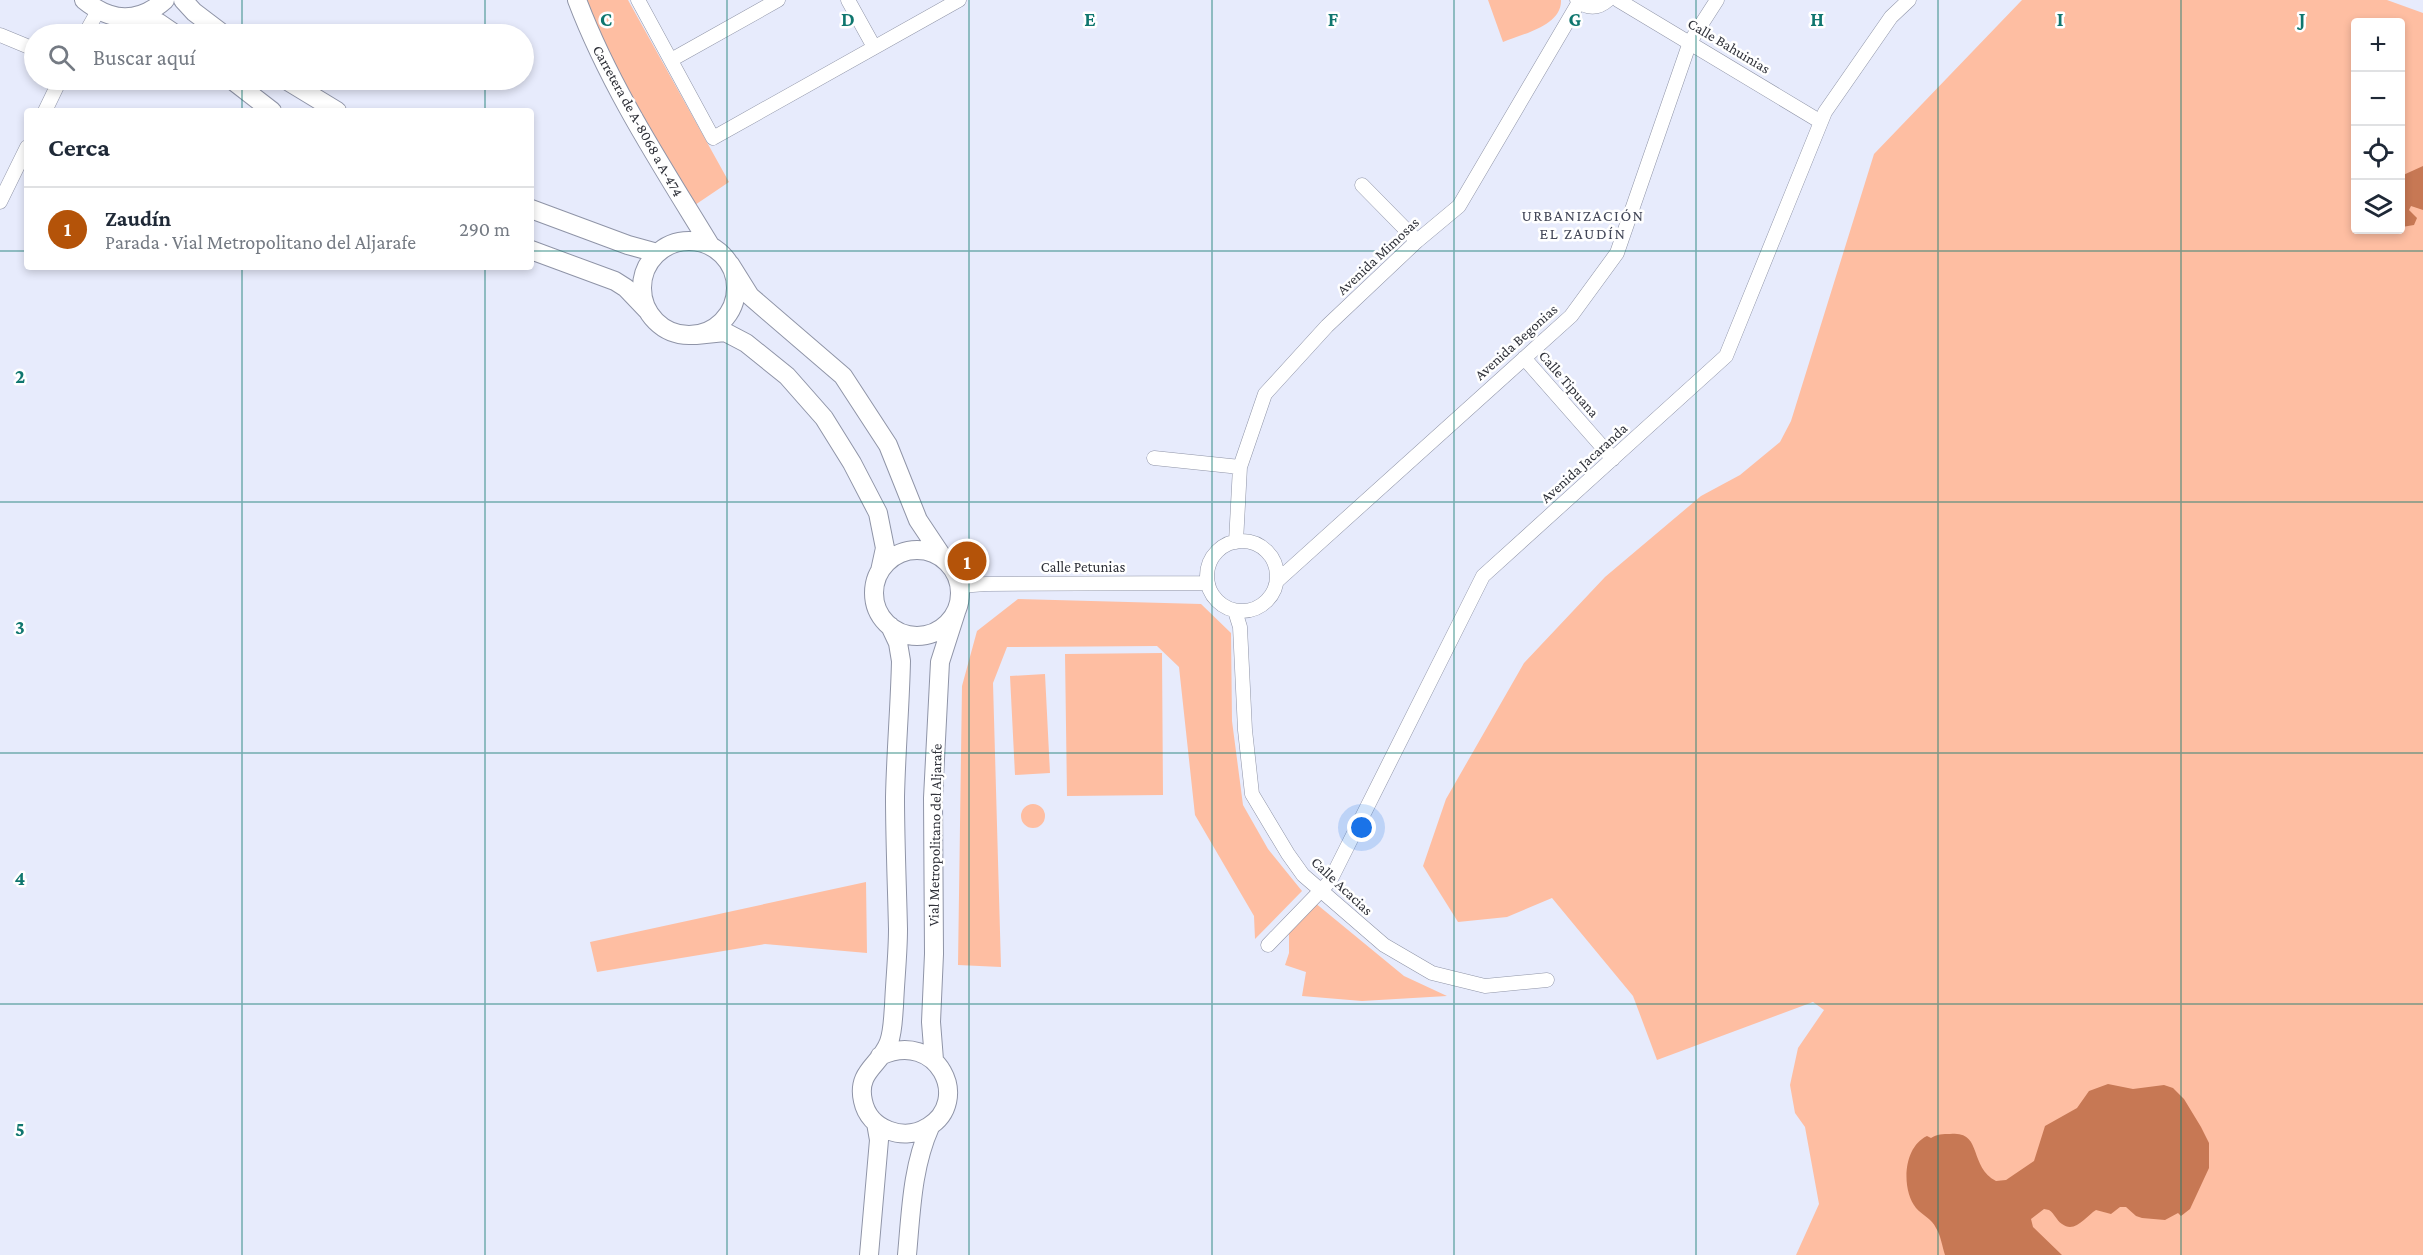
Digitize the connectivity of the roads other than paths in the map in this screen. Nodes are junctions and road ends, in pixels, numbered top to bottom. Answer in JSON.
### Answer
{"nodes":[{"id":1,"x":165,"y":0,"type":"edge"},
{"id":2,"x":183,"y":0,"type":"edge"},
{"id":3,"x":577,"y":0,"type":"edge"},
{"id":4,"x":638,"y":0,"type":"edge"},
{"id":5,"x":778,"y":0,"type":"edge"},
{"id":6,"x":848,"y":0,"type":"edge"},
{"id":7,"x":959,"y":0,"type":"edge"},
{"id":8,"x":1608,"y":0,"type":"edge"},
{"id":9,"x":1618,"y":0,"type":"edge"},
{"id":10,"x":1717,"y":0,"type":"edge"},
{"id":11,"x":1909,"y":0,"type":"edge"},
{"id":12,"x":1578,"y":1,"type":"edge"},
{"id":13,"x":91,"y":6,"type":"edge"},
{"id":14,"x":140,"y":16,"type":"junction"},
{"id":15,"x":87,"y":24,"type":"edge"},
{"id":16,"x":160,"y":24,"type":"edge"},
{"id":17,"x":210,"y":24,"type":"edge"},
{"id":18,"x":0,"y":36,"type":"edge"},
{"id":19,"x":1690,"y":42,"type":"junction"},
{"id":20,"x":24,"y":45,"type":"edge"},
{"id":21,"x":874,"y":47,"type":"junction"},
{"id":22,"x":672,"y":60,"type":"junction"},
{"id":23,"x":55,"y":90,"type":"edge"},
{"id":24,"x":245,"y":90,"type":"edge"},
{"id":25,"x":302,"y":90,"type":"edge"},
{"id":26,"x":46,"y":108,"type":"edge"},
{"id":27,"x":268,"y":108,"type":"edge"},
{"id":28,"x":332,"y":108,"type":"edge"},
{"id":29,"x":1821,"y":122,"type":"junction"},
{"id":30,"x":24,"y":153,"type":"edge"},
{"id":31,"x":1362,"y":185,"type":"dead end"},
{"id":32,"x":0,"y":202,"type":"edge"},
{"id":33,"x":687,"y":208,"type":"junction"},
{"id":34,"x":534,"y":210,"type":"edge"},
{"id":35,"x":687,"y":240,"type":"junction"},
{"id":36,"x":1417,"y":241,"type":"junction"},
{"id":37,"x":710,"y":245,"type":"junction"},
{"id":38,"x":534,"y":251,"type":"edge"},
{"id":39,"x":657,"y":253,"type":"junction"},
{"id":40,"x":730,"y":264,"type":"junction"},
{"id":41,"x":647,"y":310,"type":"junction"},
{"id":42,"x":696,"y":334,"type":"junction"},
{"id":43,"x":1524,"y":358,"type":"junction"},
{"id":44,"x":1154,"y":458,"type":"dead end"},
{"id":45,"x":1613,"y":459,"type":"junction"},
{"id":46,"x":1240,"y":467,"type":"junction"},
{"id":47,"x":1236,"y":542,"type":"junction"},
{"id":48,"x":944,"y":559,"type":"junction"},
{"id":49,"x":880,"y":571,"type":"junction"},
{"id":50,"x":1277,"y":581,"type":"junction"},
{"id":51,"x":1208,"y":583,"type":"junction"},
{"id":52,"x":959,"y":586,"type":"junction"},
{"id":53,"x":1235,"y":611,"type":"junction"},
{"id":54,"x":956,"y":612,"type":"junction"},
{"id":55,"x":890,"y":626,"type":"junction"},
{"id":56,"x":1320,"y":890,"type":"junction"},
{"id":57,"x":1268,"y":945,"type":"dead end"},
{"id":58,"x":1548,"y":980,"type":"dead end"},
{"id":59,"x":880,"y":1056,"type":"junction"},
{"id":60,"x":934,"y":1060,"type":"junction"},
{"id":61,"x":876,"y":1124,"type":"junction"},
{"id":62,"x":930,"y":1127,"type":"junction"},
{"id":63,"x":869,"y":1255,"type":"edge"},
{"id":64,"x":907,"y":1255,"type":"edge"}],
"edges":[{"from":1,"to":14,"type":"main road"},
{"from":2,"to":17,"type":"main road"},
{"from":3,"to":33,"type":"main road","name":"Carretera de A-8068 a A-474"},
{"from":4,"to":22,"type":"street"},
{"from":5,"to":22,"type":"street"},
{"from":6,"to":21,"type":"street"},
{"from":7,"to":21,"type":"street"},
{"from":8,"to":12,"type":"street"},
{"from":9,"to":19,"type":"street","name":"Calle Bahuinias"},
{"from":10,"to":19,"type":"street","name":"Avenida Begonias"},
{"from":11,"to":29,"type":"street","name":"Avenida Jacaranda"},
{"from":12,"to":36,"type":"street","name":"Avenida Mimosas"},
{"from":13,"to":14,"type":"main road"},
{"from":13,"to":15,"type":"street"},
{"from":14,"to":16,"type":"main road"},
{"from":18,"to":20,"type":"street"},
{"from":19,"to":29,"type":"street","name":"Calle Bahuinias"},
{"from":19,"to":43,"type":"street","name":"Avenida Begonias"},
{"from":21,"to":22,"type":"street"},
{"from":23,"to":26,"type":"street"},
{"from":24,"to":27,"type":"main road"},
{"from":25,"to":28,"type":"main road"},
{"from":29,"to":45,"type":"street","name":"Avenida Jacaranda"},
{"from":30,"to":32,"type":"street"},
{"from":31,"to":36,"type":"street"},
{"from":33,"to":35,"type":"main road"},
{"from":33,"to":37,"type":"main road","name":"Carretera de A-8068 a A-474"},
{"from":34,"to":39,"type":"main road"},
{"from":35,"to":37,"type":"main road"},
{"from":35,"to":39,"type":"main road"},
{"from":36,"to":46,"type":"street","name":"Avenida Mimosas"},
{"from":37,"to":40,"type":"main road"},
{"from":38,"to":41,"type":"main road"},
{"from":39,"to":41,"type":"main road"},
{"from":40,"to":42,"type":"main road"},
{"from":40,"to":48,"type":"main road"},
{"from":41,"to":42,"type":"main road"},
{"from":42,"to":49,"type":"main road"},
{"from":43,"to":45,"type":"street","name":"Calle Tipuana"},
{"from":43,"to":50,"type":"street","name":"Avenida Begonias"},
{"from":44,"to":46,"type":"street"},
{"from":45,"to":56,"type":"street","name":"Avenida Jacaranda"},
{"from":46,"to":47,"type":"street","name":"Avenida Mimosas"},
{"from":47,"to":50,"type":"street"},
{"from":47,"to":51,"type":"street"},
{"from":48,"to":49,"type":"main road"},
{"from":48,"to":52,"type":"main road"},
{"from":49,"to":55,"type":"main road"},
{"from":50,"to":53,"type":"street"},
{"from":51,"to":52,"type":"street","name":"Calle Petunias"},
{"from":51,"to":53,"type":"street"},
{"from":52,"to":54,"type":"main road","name":"Vial Metropolitano del Aljarafe"},
{"from":53,"to":56,"type":"street","name":"Calle Acacias"},
{"from":54,"to":55,"type":"main road"},
{"from":54,"to":60,"type":"main road","name":"Vial Metropolitano del Aljarafe"},
{"from":55,"to":59,"type":"main road"},
{"from":56,"to":57,"type":"street","name":"Avenida Jacaranda"},
{"from":56,"to":58,"type":"street","name":"Calle Acacias"},
{"from":59,"to":60,"type":"main road"},
{"from":59,"to":61,"type":"main road"},
{"from":60,"to":62,"type":"main road","name":"Vial Metropolitano del Aljarafe"},
{"from":61,"to":62,"type":"main road"},
{"from":61,"to":63,"type":"main road"},
{"from":62,"to":64,"type":"main road","name":"Vial Metropolitano del Aljarafe"}]}
